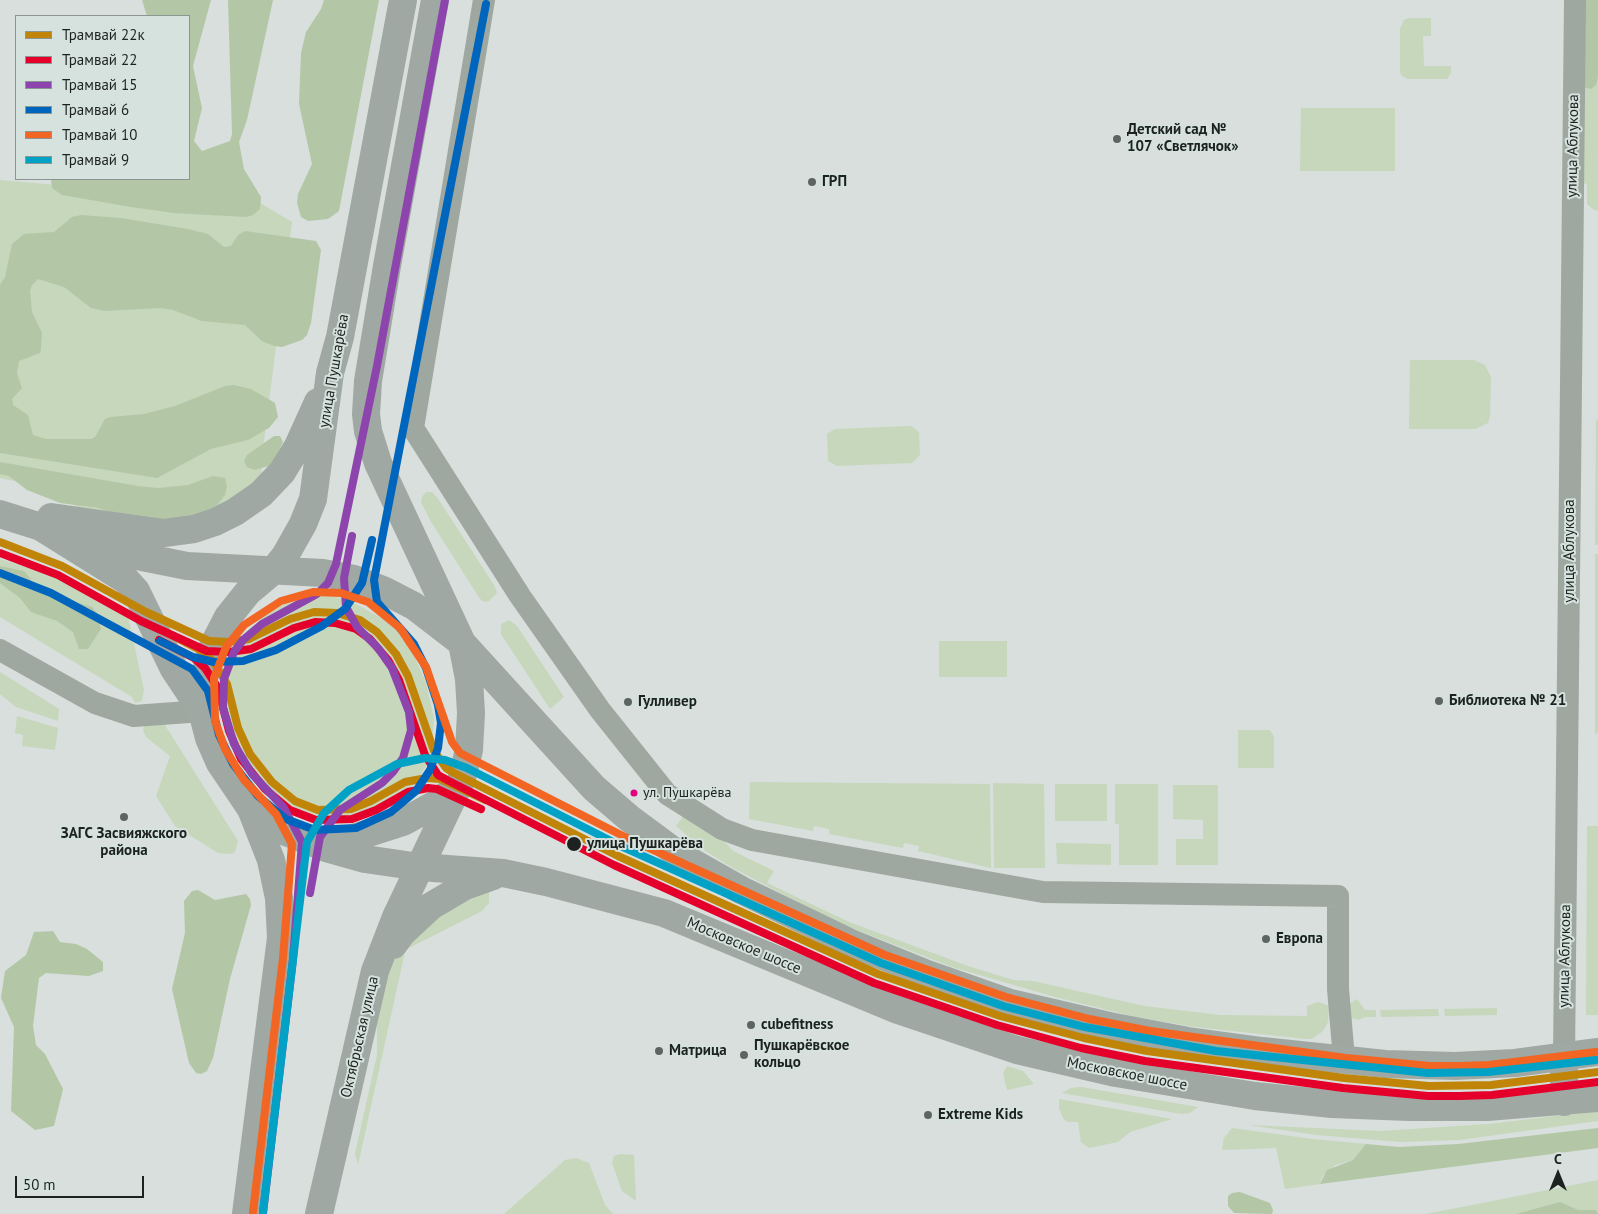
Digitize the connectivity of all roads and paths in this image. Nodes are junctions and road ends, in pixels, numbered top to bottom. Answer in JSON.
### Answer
{"nodes":[{"id":1,"x":403,"y":0,"type":"edge"},
{"id":2,"x":435,"y":0,"type":"edge"},
{"id":3,"x":484,"y":0,"type":"edge"},
{"id":4,"x":1575,"y":0,"type":"edge"},
{"id":5,"x":330,"y":373,"type":"junction"},
{"id":6,"x":0,"y":513,"type":"edge"},
{"id":7,"x":41,"y":527,"type":"junction"},
{"id":8,"x":273,"y":571,"type":"junction"},
{"id":9,"x":462,"y":643,"type":"junction"},
{"id":10,"x":0,"y":650,"type":"edge"},
{"id":11,"x":202,"y":711,"type":"junction"},
{"id":12,"x":458,"y":786,"type":"junction"},
{"id":13,"x":251,"y":809,"type":"junction"},
{"id":14,"x":312,"y":841,"type":"junction"},
{"id":15,"x":420,"y":867,"type":"junction"},
{"id":16,"x":503,"y":874,"type":"junction"},
{"id":17,"x":375,"y":971,"type":"junction"},
{"id":18,"x":1598,"y":1052,"type":"edge"},
{"id":19,"x":1564,"y":1057,"type":"junction"},
{"id":20,"x":1344,"y":1059,"type":"junction"},
{"id":21,"x":1598,"y":1098,"type":"edge"},
{"id":22,"x":1564,"y":1102,"type":"junction"},
{"id":23,"x":246,"y":1214,"type":"edge"},
{"id":24,"x":319,"y":1214,"type":"edge"}],
"edges":[{"from":1,"to":5,"type":"main road","name":"улица Пушкарёва"},
{"from":2,"to":9,"type":"main road"},
{"from":3,"to":20,"type":"street"},
{"from":4,"to":19,"type":"street","name":"улица Аблукова"},
{"from":5,"to":6,"type":"main road"},
{"from":5,"to":8,"type":"main road","name":"улица Пушкарёва"},
{"from":6,"to":7,"type":"main road","name":"Московское шоссе"},
{"from":7,"to":8,"type":"main road","name":"Московское шоссе"},
{"from":7,"to":11,"type":"main road","name":"Московское шоссе"},
{"from":8,"to":9,"type":"main road","name":"Московское шоссе"},
{"from":8,"to":11,"type":"main road","name":"улица Пушкарёва"},
{"from":9,"to":12,"type":"main road","name":"Октябрьская улица"},
{"from":9,"to":20,"type":"main road"},
{"from":10,"to":11,"type":"street"},
{"from":11,"to":13,"type":"main road","name":"Московское шоссе"},
{"from":12,"to":14,"type":"main road"},
{"from":12,"to":15,"type":"main road","name":"Октябрьская улица"},
{"from":13,"to":14,"type":"main road","name":"Московское шоссе"},
{"from":13,"to":23,"type":"main road"},
{"from":14,"to":15,"type":"main road","name":"Московское шоссе"},
{"from":15,"to":16,"type":"main road","name":"Московское шоссе"},
{"from":15,"to":17,"type":"main road","name":"Октябрьская улица"},
{"from":16,"to":17,"type":"main road"},
{"from":16,"to":22,"type":"main road","name":"Московское шоссе"},
{"from":17,"to":24,"type":"main road","name":"Октябрьская улица"},
{"from":18,"to":19,"type":"main road"},
{"from":19,"to":20,"type":"main road"},
{"from":19,"to":22,"type":"main road","name":"улица Аблукова"},
{"from":21,"to":22,"type":"main road","name":"Московское шоссе"}]}
